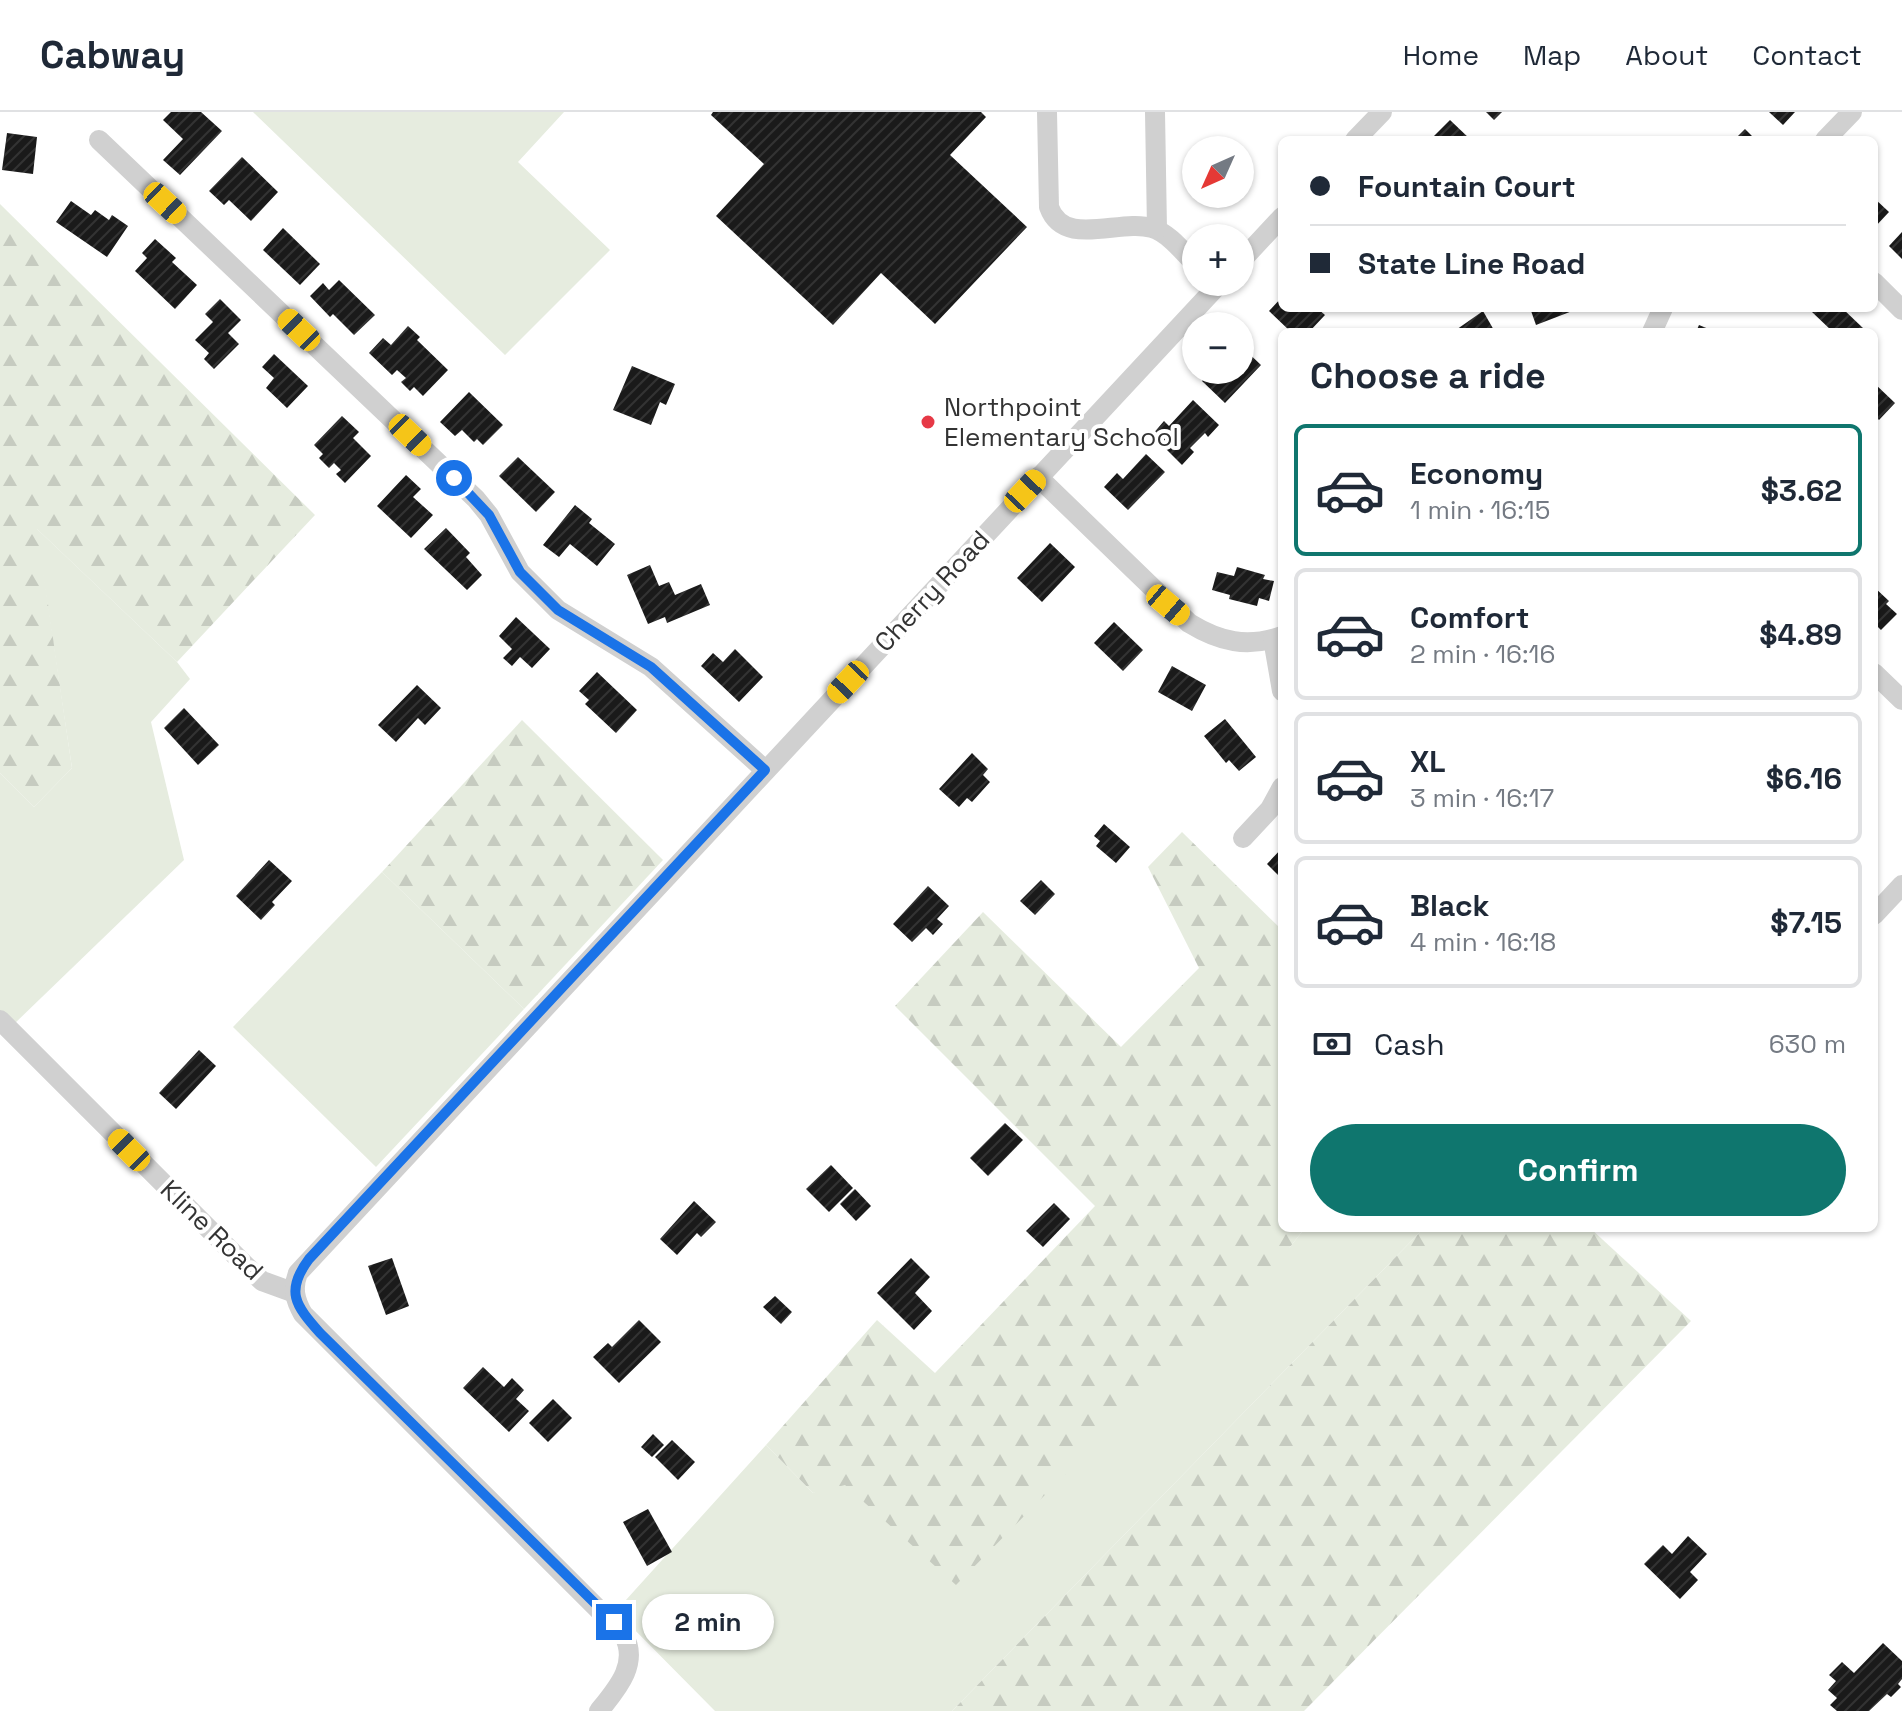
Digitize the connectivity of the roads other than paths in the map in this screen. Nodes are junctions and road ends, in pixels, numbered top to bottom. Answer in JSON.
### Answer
{"nodes":[{"id":1,"x":1047,"y":112,"type":"edge"},
{"id":2,"x":1155,"y":112,"type":"edge"},
{"id":3,"x":1382,"y":112,"type":"edge"},
{"id":4,"x":1852,"y":112,"type":"edge"},
{"id":5,"x":1359,"y":136,"type":"edge"},
{"id":6,"x":1829,"y":136,"type":"edge"},
{"id":7,"x":99,"y":140,"type":"dead end"},
{"id":8,"x":1278,"y":221,"type":"edge"},
{"id":9,"x":1157,"y":229,"type":"junction"},
{"id":10,"x":1254,"y":247,"type":"edge"},
{"id":11,"x":1182,"y":252,"type":"edge"},
{"id":12,"x":1878,"y":286,"type":"edge"},
{"id":13,"x":1206,"y":296,"type":"edge"},
{"id":14,"x":1902,"y":310,"type":"edge"},
{"id":15,"x":1038,"y":477,"type":"junction"},
{"id":16,"x":1278,"y":638,"type":"edge"},
{"id":17,"x":1878,"y":677,"type":"edge"},
{"id":18,"x":1902,"y":700,"type":"edge"},
{"id":19,"x":765,"y":770,"type":"junction"},
{"id":20,"x":1278,"y":794,"type":"edge"},
{"id":21,"x":1243,"y":838,"type":"dead end"},
{"id":22,"x":1902,"y":885,"type":"edge"},
{"id":23,"x":1878,"y":911,"type":"edge"},
{"id":24,"x":0,"y":1020,"type":"edge"},
{"id":25,"x":295,"y":1293,"type":"junction"},
{"id":26,"x":599,"y":1711,"type":"edge"}],
"edges":[{"from":1,"to":9,"type":"street"},
{"from":2,"to":9,"type":"street"},
{"from":3,"to":5,"type":"street"},
{"from":4,"to":6,"type":"street"},
{"from":7,"to":19,"type":"street"},
{"from":8,"to":10,"type":"street"},
{"from":9,"to":11,"type":"street"},
{"from":12,"to":14,"type":"street"},
{"from":13,"to":15,"type":"street","name":"Cherry Road"},
{"from":15,"to":16,"type":"street"},
{"from":15,"to":19,"type":"street","name":"Cherry Road"},
{"from":17,"to":18,"type":"street"},
{"from":19,"to":25,"type":"street","name":"Cherry Road"},
{"from":20,"to":21,"type":"street"},
{"from":22,"to":23,"type":"street"},
{"from":24,"to":25,"type":"street","name":"Kline Road"},
{"from":25,"to":26,"type":"street"}]}
